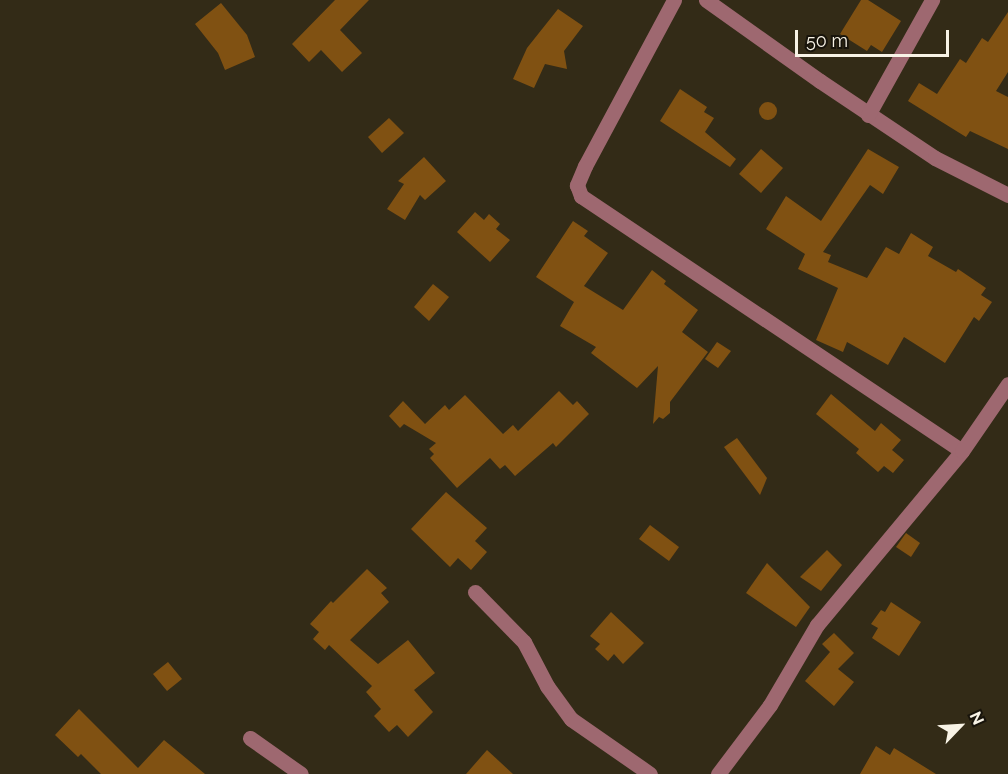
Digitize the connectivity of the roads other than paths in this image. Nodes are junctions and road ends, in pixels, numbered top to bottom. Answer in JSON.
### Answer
{"nodes":[{"id":1,"x":674,"y":0,"type":"edge"},
{"id":2,"x":706,"y":0,"type":"edge"},
{"id":3,"x":932,"y":0,"type":"edge"},
{"id":4,"x":868,"y":115,"type":"junction"},
{"id":5,"x":1008,"y":195,"type":"edge"},
{"id":6,"x":1008,"y":384,"type":"edge"},
{"id":7,"x":962,"y":451,"type":"junction"},
{"id":8,"x":475,"y":592,"type":"dead end"},
{"id":9,"x":250,"y":738,"type":"dead end"},
{"id":10,"x":301,"y":774,"type":"edge"},
{"id":11,"x":650,"y":774,"type":"edge"},
{"id":12,"x":718,"y":774,"type":"edge"}],
"edges":[{"from":1,"to":7,"type":"street"},
{"from":2,"to":4,"type":"street"},
{"from":3,"to":4,"type":"street"},
{"from":4,"to":5,"type":"street"},
{"from":6,"to":7,"type":"street"},
{"from":7,"to":12,"type":"street"},
{"from":8,"to":11,"type":"street"},
{"from":9,"to":10,"type":"street"}]}
